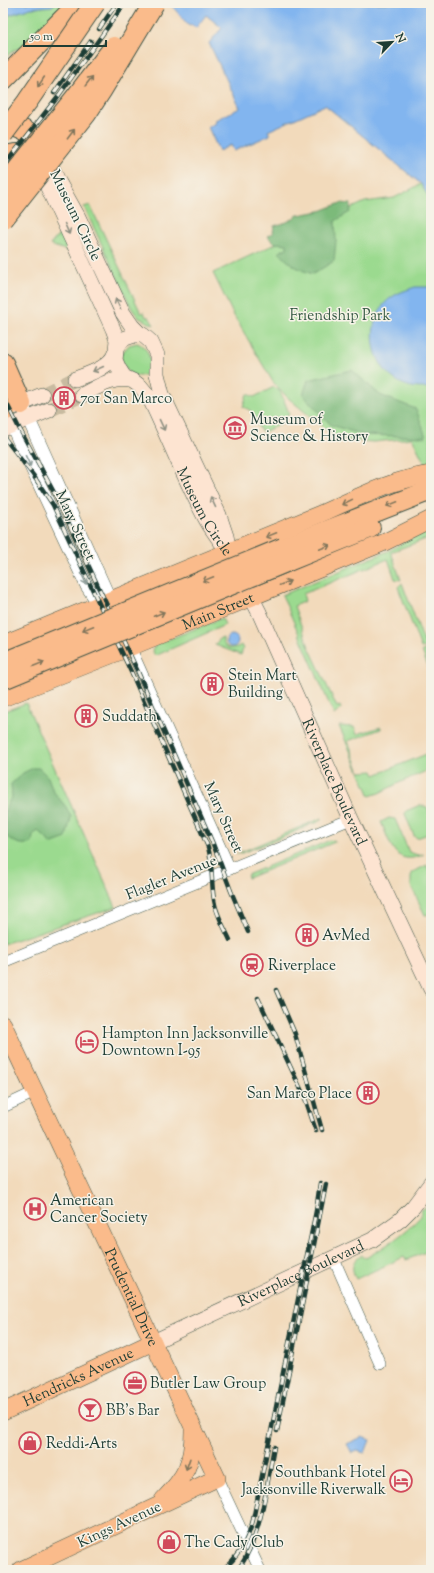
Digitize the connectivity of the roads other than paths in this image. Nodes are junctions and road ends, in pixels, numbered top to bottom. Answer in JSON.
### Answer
{"nodes":[{"id":1,"x":79,"y":3,"type":"edge"},
{"id":2,"x":95,"y":3,"type":"edge"},
{"id":3,"x":147,"y":3,"type":"edge"},
{"id":4,"x":154,"y":3,"type":"edge"},
{"id":5,"x":3,"y":80,"type":"edge"},
{"id":6,"x":3,"y":125,"type":"edge"},
{"id":7,"x":3,"y":134,"type":"edge"},
{"id":8,"x":3,"y":158,"type":"edge"},
{"id":9,"x":43,"y":162,"type":"junction"},
{"id":10,"x":3,"y":188,"type":"edge"},
{"id":11,"x":60,"y":198,"type":"junction"},
{"id":12,"x":3,"y":219,"type":"edge"},
{"id":13,"x":100,"y":264,"type":"junction"},
{"id":14,"x":86,"y":270,"type":"junction"},
{"id":15,"x":141,"y":335,"type":"junction"},
{"id":16,"x":116,"y":350,"type":"junction"},
{"id":17,"x":3,"y":363,"type":"edge"},
{"id":18,"x":156,"y":369,"type":"junction"},
{"id":19,"x":75,"y":379,"type":"tunnel mouth"},
{"id":20,"x":131,"y":381,"type":"junction"},
{"id":21,"x":82,"y":394,"type":"tunnel mouth"},
{"id":22,"x":42,"y":395,"type":"tunnel mouth"},
{"id":23,"x":49,"y":410,"type":"tunnel mouth"},
{"id":24,"x":11,"y":415,"type":"edge"},
{"id":25,"x":429,"y":487,"type":"edge"},
{"id":26,"x":431,"y":519,"type":"edge"},
{"id":27,"x":229,"y":552,"type":"junction"},
{"id":28,"x":286,"y":555,"type":"junction"},
{"id":29,"x":251,"y":597,"type":"junction"},
{"id":30,"x":104,"y":603,"type":"junction"},
{"id":31,"x":3,"y":644,"type":"edge"},
{"id":32,"x":130,"y":647,"type":"junction"},
{"id":33,"x":3,"y":663,"type":"edge"},
{"id":34,"x":4,"y":691,"type":"edge"},
{"id":35,"x":351,"y":819,"type":"junction"},
{"id":36,"x":230,"y":869,"type":"junction"},
{"id":37,"x":3,"y":962,"type":"edge"},
{"id":38,"x":431,"y":989,"type":"edge"},
{"id":39,"x":3,"y":1024,"type":"edge"},
{"id":40,"x":35,"y":1092,"type":"junction"},
{"id":41,"x":3,"y":1107,"type":"edge"},
{"id":42,"x":431,"y":1183,"type":"edge"},
{"id":43,"x":333,"y":1257,"type":"junction"},
{"id":44,"x":154,"y":1342,"type":"junction"},
{"id":45,"x":380,"y":1364,"type":"dead end"},
{"id":46,"x":3,"y":1412,"type":"edge"},
{"id":47,"x":193,"y":1426,"type":"junction"},
{"id":48,"x":217,"y":1478,"type":"junction"},
{"id":49,"x":156,"y":1507,"type":"junction"},
{"id":50,"x":21,"y":1570,"type":"edge"},
{"id":51,"x":260,"y":1570,"type":"edge"}],
"edges":[{"from":1,"to":5,"type":"highway"},
{"from":2,"to":7,"type":"highway","one_way":true,"bridge":true},
{"from":10,"to":3,"type":"highway","one_way":true,"bridge":true},
{"from":12,"to":4,"type":"highway","one_way":true,"bridge":true},
{"from":6,"to":9,"type":"highway"},
{"from":8,"to":9,"type":"highway"},
{"from":9,"to":11,"type":"main road","name":"Museum Circle"},
{"from":11,"to":13,"type":"main road","name":"Museum Circle"},
{"from":11,"to":14,"type":"main road","name":"Museum Circle","one_way":true},
{"from":13,"to":14,"type":"main road"},
{"from":15,"to":13,"type":"main road","name":"Museum Circle","one_way":true},
{"from":14,"to":16,"type":"main road","name":"Museum Circle"},
{"from":15,"to":16,"type":"main road"},
{"from":15,"to":18,"type":"main road","name":"Museum Circle"},
{"from":16,"to":19,"type":"main road","one_way":true},
{"from":16,"to":20,"type":"main road","name":"Museum Circle"},
{"from":17,"to":24,"type":"highway"},
{"from":18,"to":20,"type":"main road"},
{"from":27,"to":18,"type":"main road","name":"Museum Circle","one_way":true},
{"from":20,"to":21,"type":"main road"},
{"from":20,"to":27,"type":"main road","name":"Museum Circle","one_way":true},
{"from":22,"to":24,"type":"main road"},
{"from":23,"to":24,"type":"main road"},
{"from":24,"to":30,"type":"street","name":"Mary Street"},
{"from":25,"to":27,"type":"main road","one_way":true},
{"from":25,"to":28,"type":"highway"},
{"from":29,"to":26,"type":"main road","name":"Main Street","one_way":true},
{"from":27,"to":29,"type":"main road","name":"Riverplace Boulevard"},
{"from":27,"to":30,"type":"main road"},
{"from":28,"to":33,"type":"highway","one_way":true,"bridge":true},
{"from":34,"to":28,"type":"highway","one_way":true,"bridge":true},
{"from":29,"to":32,"type":"main road","name":"Main Street"},
{"from":29,"to":35,"type":"main road","name":"Riverplace Boulevard"},
{"from":30,"to":31,"type":"main road"},
{"from":30,"to":32,"type":"street","name":"Mary Street"},
{"from":32,"to":34,"type":"main road","name":"Main Street"},
{"from":32,"to":36,"type":"street","name":"Mary Street"},
{"from":35,"to":36,"type":"street","name":"Flagler Avenue"},
{"from":35,"to":38,"type":"main road","name":"Riverplace Boulevard"},
{"from":36,"to":37,"type":"street","name":"Flagler Avenue"},
{"from":39,"to":40,"type":"main road","name":"Prudential Drive"},
{"from":40,"to":41,"type":"street"},
{"from":40,"to":44,"type":"main road","name":"Prudential Drive"},
{"from":42,"to":43,"type":"main road","name":"Riverplace Boulevard"},
{"from":43,"to":44,"type":"main road","name":"Riverplace Boulevard"},
{"from":43,"to":45,"type":"street"},
{"from":44,"to":46,"type":"main road","name":"Hendricks Avenue"},
{"from":44,"to":47,"type":"main road","name":"Prudential Drive"},
{"from":47,"to":48,"type":"main road","name":"Prudential Drive"},
{"from":47,"to":49,"type":"main road","one_way":true},
{"from":48,"to":49,"type":"main road","name":"Kings Avenue"},
{"from":48,"to":51,"type":"street","name":"Prudential Drive"},
{"from":49,"to":50,"type":"main road","name":"Kings Avenue"}]}
